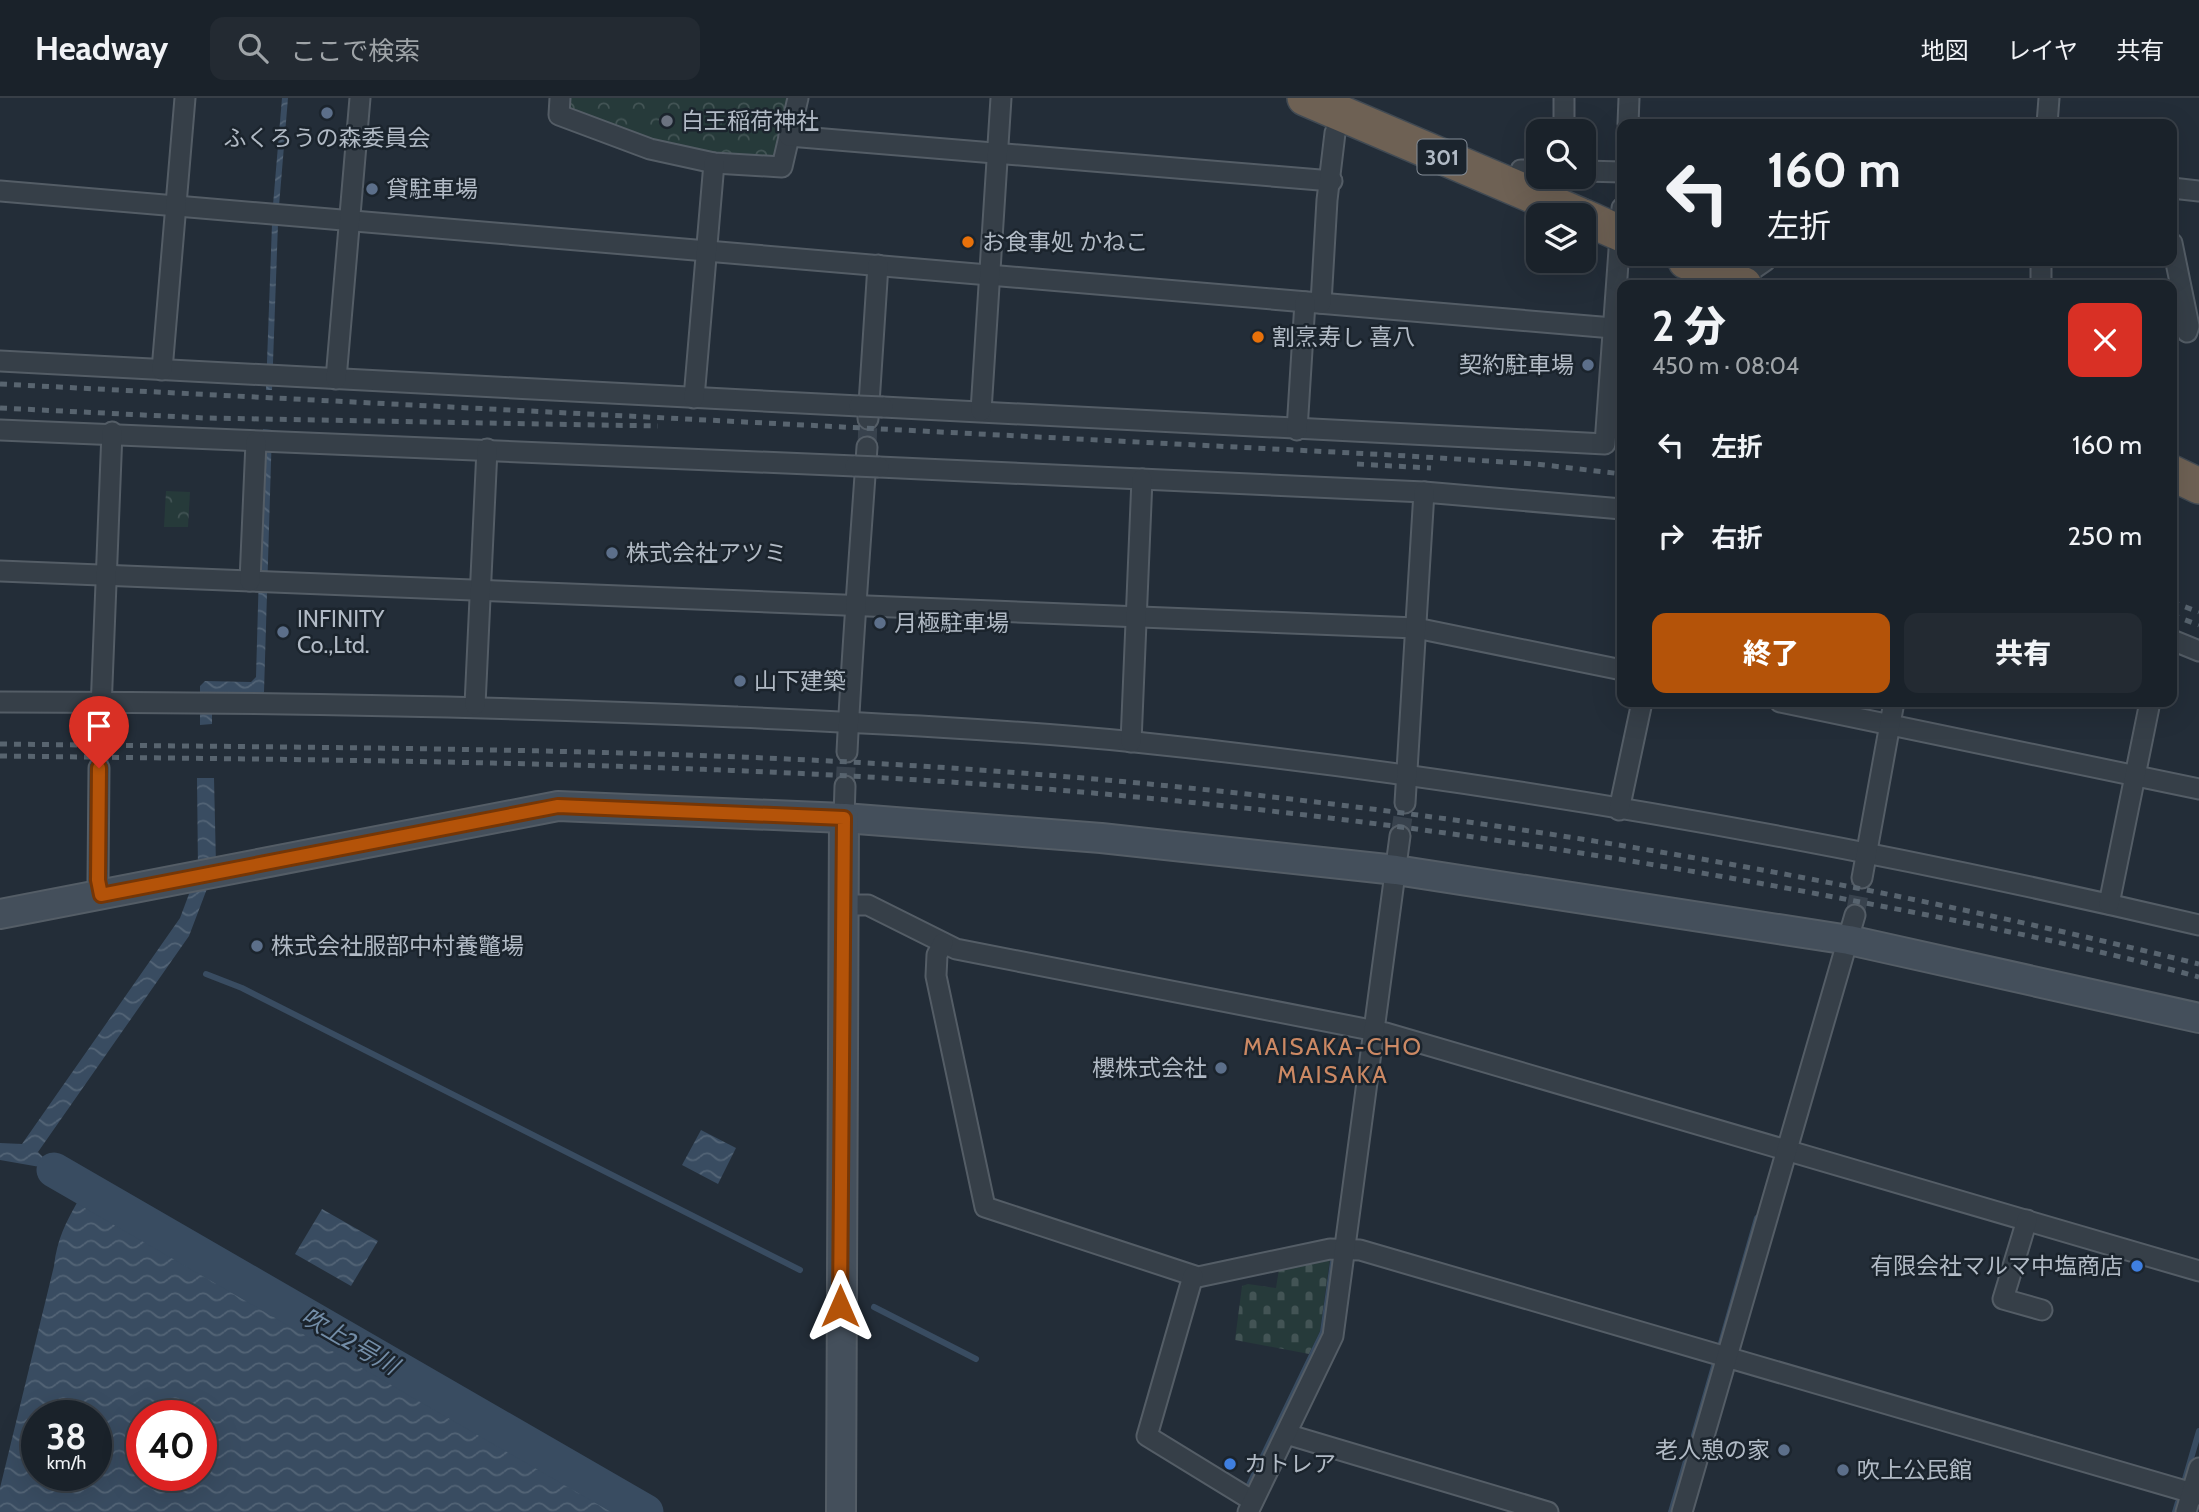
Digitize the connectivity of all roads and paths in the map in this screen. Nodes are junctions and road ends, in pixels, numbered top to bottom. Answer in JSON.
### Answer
{"nodes":[{"id":1,"x":185,"y":98,"type":"edge"},
{"id":2,"x":360,"y":98,"type":"edge"},
{"id":3,"x":561,"y":98,"type":"edge"},
{"id":4,"x":798,"y":98,"type":"edge"},
{"id":5,"x":1000,"y":98,"type":"edge"},
{"id":6,"x":1305,"y":98,"type":"edge"},
{"id":7,"x":1564,"y":98,"type":"edge"},
{"id":8,"x":1629,"y":98,"type":"edge"},
{"id":9,"x":2049,"y":98,"type":"edge"},
{"id":10,"x":1343,"y":114,"type":"junction"},
{"id":11,"x":1564,"y":119,"type":"edge"},
{"id":12,"x":1628,"y":119,"type":"edge"},
{"id":13,"x":2047,"y":119,"type":"edge"},
{"id":14,"x":789,"y":136,"type":"junction"},
{"id":15,"x":997,"y":154,"type":"junction"},
{"id":16,"x":714,"y":163,"type":"junction"},
{"id":17,"x":1596,"y":171,"type":"edge"},
{"id":18,"x":1617,"y":172,"type":"edge"},
{"id":19,"x":1526,"y":179,"type":"edge"},
{"id":20,"x":1332,"y":181,"type":"junction"},
{"id":21,"x":1541,"y":189,"type":"edge"},
{"id":22,"x":2177,"y":189,"type":"edge"},
{"id":23,"x":0,"y":191,"type":"edge"},
{"id":24,"x":2199,"y":191,"type":"edge"},
{"id":25,"x":1562,"y":203,"type":"edge"},
{"id":26,"x":176,"y":206,"type":"junction"},
{"id":27,"x":1596,"y":219,"type":"edge"},
{"id":28,"x":350,"y":221,"type":"junction"},
{"id":29,"x":1617,"y":224,"type":"edge"},
{"id":30,"x":708,"y":251,"type":"junction"},
{"id":31,"x":878,"y":265,"type":"junction"},
{"id":32,"x":1698,"y":266,"type":"edge"},
{"id":33,"x":1758,"y":266,"type":"edge"},
{"id":34,"x":2177,"y":266,"type":"edge"},
{"id":35,"x":989,"y":275,"type":"junction"},
{"id":36,"x":1733,"y":280,"type":"edge"},
{"id":37,"x":1747,"y":280,"type":"edge"},
{"id":38,"x":1313,"y":302,"type":"junction"},
{"id":39,"x":1617,"y":307,"type":"edge"},
{"id":40,"x":2186,"y":332,"type":"edge"},
{"id":41,"x":1615,"y":340,"type":"edge"},
{"id":42,"x":0,"y":361,"type":"edge"},
{"id":43,"x":162,"y":370,"type":"junction"},
{"id":44,"x":336,"y":379,"type":"junction"},
{"id":45,"x":694,"y":398,"type":"junction"},
{"id":46,"x":870,"y":411,"type":"junction"},
{"id":47,"x":981,"y":411,"type":"junction"},
{"id":48,"x":0,"y":430,"type":"edge"},
{"id":49,"x":1297,"y":430,"type":"junction"},
{"id":50,"x":112,"y":432,"type":"junction"},
{"id":51,"x":264,"y":443,"type":"junction"},
{"id":52,"x":867,"y":447,"type":"tunnel mouth"},
{"id":53,"x":487,"y":449,"type":"junction"},
{"id":54,"x":2177,"y":476,"type":"edge"},
{"id":55,"x":1142,"y":479,"type":"junction"},
{"id":56,"x":2199,"y":486,"type":"edge"},
{"id":57,"x":1424,"y":492,"type":"junction"},
{"id":58,"x":1617,"y":509,"type":"edge"},
{"id":59,"x":0,"y":571,"type":"edge"},
{"id":60,"x":106,"y":575,"type":"junction"},
{"id":61,"x":259,"y":581,"type":"junction"},
{"id":62,"x":481,"y":590,"type":"junction"},
{"id":63,"x":855,"y":605,"type":"junction"},
{"id":64,"x":1136,"y":617,"type":"junction"},
{"id":65,"x":1416,"y":628,"type":"junction"},
{"id":66,"x":2177,"y":642,"type":"edge"},
{"id":67,"x":2199,"y":651,"type":"edge"},
{"id":68,"x":1617,"y":669,"type":"edge"},
{"id":69,"x":0,"y":702,"type":"edge"},
{"id":70,"x":100,"y":702,"type":"junction"},
{"id":71,"x":475,"y":705,"type":"junction"},
{"id":72,"x":1641,"y":707,"type":"edge"},
{"id":73,"x":1806,"y":707,"type":"edge"},
{"id":74,"x":1893,"y":707,"type":"edge"},
{"id":75,"x":2149,"y":707,"type":"edge"},
{"id":76,"x":848,"y":722,"type":"junction"},
{"id":77,"x":1889,"y":723,"type":"junction"},
{"id":78,"x":100,"y":735,"type":"tunnel mouth"},
{"id":79,"x":1131,"y":742,"type":"junction"},
{"id":80,"x":847,"y":752,"type":"tunnel mouth"},
{"id":81,"x":99,"y":768,"type":"tunnel mouth"},
{"id":82,"x":1408,"y":775,"type":"junction"},
{"id":83,"x":2135,"y":775,"type":"junction"},
{"id":84,"x":845,"y":786,"type":"tunnel mouth"},
{"id":85,"x":2199,"y":789,"type":"edge"},
{"id":86,"x":1405,"y":803,"type":"tunnel mouth"},
{"id":87,"x":1619,"y":810,"type":"junction"},
{"id":88,"x":844,"y":818,"type":"junction"},
{"id":89,"x":1400,"y":836,"type":"tunnel mouth"},
{"id":90,"x":1867,"y":852,"type":"junction"},
{"id":91,"x":1396,"y":870,"type":"junction"},
{"id":92,"x":1862,"y":878,"type":"tunnel mouth"},
{"id":93,"x":101,"y":895,"type":"junction"},
{"id":94,"x":2109,"y":904,"type":"junction"},
{"id":95,"x":843,"y":905,"type":"junction"},
{"id":96,"x":0,"y":914,"type":"edge"},
{"id":97,"x":2199,"y":925,"type":"edge"},
{"id":98,"x":1852,"y":928,"type":"junction"},
{"id":99,"x":943,"y":943,"type":"junction"},
{"id":100,"x":2199,"y":1018,"type":"edge"},
{"id":101,"x":1374,"y":1031,"type":"junction"},
{"id":102,"x":1788,"y":1150,"type":"junction"},
{"id":103,"x":2027,"y":1220,"type":"junction"},
{"id":104,"x":1345,"y":1250,"type":"junction"},
{"id":105,"x":2199,"y":1271,"type":"edge"},
{"id":106,"x":1193,"y":1276,"type":"junction"},
{"id":107,"x":2042,"y":1310,"type":"dead end"},
{"id":108,"x":1727,"y":1357,"type":"junction"},
{"id":109,"x":1286,"y":1434,"type":"junction"},
{"id":110,"x":2199,"y":1468,"type":"edge"},
{"id":111,"x":2192,"y":1500,"type":"edge"},
{"id":112,"x":1250,"y":1507,"type":"edge"},
{"id":113,"x":841,"y":1512,"type":"edge"},
{"id":114,"x":1548,"y":1512,"type":"edge"},
{"id":115,"x":1682,"y":1512,"type":"edge"}],
"edges":[{"from":1,"to":26,"type":"street"},
{"from":2,"to":28,"type":"street"},
{"from":3,"to":16,"type":"street"},
{"from":4,"to":14,"type":"street"},
{"from":5,"to":15,"type":"street"},
{"from":6,"to":10,"type":"highway","number":"301"},
{"from":7,"to":11,"type":"street"},
{"from":8,"to":12,"type":"street"},
{"from":9,"to":13,"type":"street"},
{"from":10,"to":19,"type":"highway","number":"301"},
{"from":10,"to":20,"type":"street"},
{"from":14,"to":15,"type":"street"},
{"from":14,"to":16,"type":"street"},
{"from":15,"to":20,"type":"street"},
{"from":15,"to":35,"type":"street"},
{"from":16,"to":30,"type":"street"},
{"from":17,"to":18,"type":"street"},
{"from":20,"to":38,"type":"street"},
{"from":21,"to":25,"type":"highway","number":"301"},
{"from":22,"to":24,"type":"street"},
{"from":23,"to":26,"type":"street"},
{"from":26,"to":28,"type":"street"},
{"from":26,"to":43,"type":"street"},
{"from":27,"to":29,"type":"highway","number":"301"},
{"from":28,"to":30,"type":"street"},
{"from":28,"to":44,"type":"street"},
{"from":30,"to":31,"type":"street"},
{"from":30,"to":45,"type":"street"},
{"from":31,"to":35,"type":"street"},
{"from":31,"to":46,"type":"street"},
{"from":32,"to":36,"type":"highway"},
{"from":33,"to":37,"type":"street"},
{"from":34,"to":40,"type":"street"},
{"from":35,"to":38,"type":"street"},
{"from":35,"to":47,"type":"street"},
{"from":38,"to":41,"type":"street"},
{"from":38,"to":49,"type":"street"},
{"from":39,"to":41,"type":"street"},
{"from":41,"to":49,"type":"street"},
{"from":42,"to":43,"type":"street"},
{"from":43,"to":44,"type":"street"},
{"from":44,"to":45,"type":"street"},
{"from":45,"to":46,"type":"street"},
{"from":46,"to":47,"type":"street"},
{"from":47,"to":49,"type":"street"},
{"from":48,"to":50,"type":"street"},
{"from":50,"to":51,"type":"street"},
{"from":50,"to":60,"type":"street"},
{"from":51,"to":53,"type":"street"},
{"from":51,"to":61,"type":"street"},
{"from":52,"to":63,"type":"street"},
{"from":53,"to":55,"type":"street","bridge":true},
{"from":53,"to":62,"type":"street"},
{"from":54,"to":56,"type":"highway"},
{"from":55,"to":57,"type":"street"},
{"from":55,"to":64,"type":"street"},
{"from":57,"to":58,"type":"street"},
{"from":57,"to":65,"type":"street"},
{"from":59,"to":60,"type":"street"},
{"from":60,"to":61,"type":"street"},
{"from":60,"to":70,"type":"street"},
{"from":61,"to":62,"type":"street"},
{"from":62,"to":63,"type":"street"},
{"from":62,"to":71,"type":"street"},
{"from":63,"to":64,"type":"street"},
{"from":63,"to":76,"type":"street"},
{"from":64,"to":65,"type":"street"},
{"from":64,"to":79,"type":"street"},
{"from":65,"to":68,"type":"street"},
{"from":65,"to":82,"type":"street"},
{"from":66,"to":67,"type":"street"},
{"from":69,"to":70,"type":"street"},
{"from":70,"to":71,"type":"street"},
{"from":70,"to":78,"type":"street"},
{"from":71,"to":76,"type":"street"},
{"from":72,"to":87,"type":"street"},
{"from":73,"to":77,"type":"street"},
{"from":74,"to":77,"type":"street"},
{"from":75,"to":83,"type":"street"},
{"from":76,"to":79,"type":"street"},
{"from":76,"to":80,"type":"street"},
{"from":77,"to":83,"type":"street"},
{"from":77,"to":90,"type":"street"},
{"from":79,"to":82,"type":"street"},
{"from":81,"to":93,"type":"street"},
{"from":82,"to":86,"type":"street"},
{"from":82,"to":87,"type":"street"},
{"from":83,"to":85,"type":"street"},
{"from":83,"to":94,"type":"street"},
{"from":84,"to":88,"type":"street"},
{"from":87,"to":90,"type":"street"},
{"from":88,"to":91,"type":"street"},
{"from":88,"to":93,"type":"street"},
{"from":88,"to":95,"type":"street"},
{"from":89,"to":91,"type":"street"},
{"from":90,"to":92,"type":"street"},
{"from":90,"to":94,"type":"street"},
{"from":91,"to":98,"type":"street"},
{"from":91,"to":101,"type":"street"},
{"from":93,"to":96,"type":"street"},
{"from":94,"to":97,"type":"street"},
{"from":95,"to":99,"type":"street"},
{"from":95,"to":113,"type":"street"},
{"from":98,"to":100,"type":"street"},
{"from":98,"to":102,"type":"street"},
{"from":99,"to":101,"type":"street"},
{"from":99,"to":106,"type":"street"},
{"from":101,"to":102,"type":"street"},
{"from":101,"to":104,"type":"street"},
{"from":102,"to":103,"type":"street"},
{"from":102,"to":108,"type":"street"},
{"from":103,"to":105,"type":"street"},
{"from":103,"to":107,"type":"street"},
{"from":104,"to":106,"type":"street"},
{"from":104,"to":108,"type":"street"},
{"from":104,"to":109,"type":"street"},
{"from":106,"to":112,"type":"street"},
{"from":108,"to":111,"type":"street"},
{"from":108,"to":115,"type":"street"},
{"from":109,"to":112,"type":"street"},
{"from":109,"to":114,"type":"street"},
{"from":110,"to":111,"type":"street"}]}
